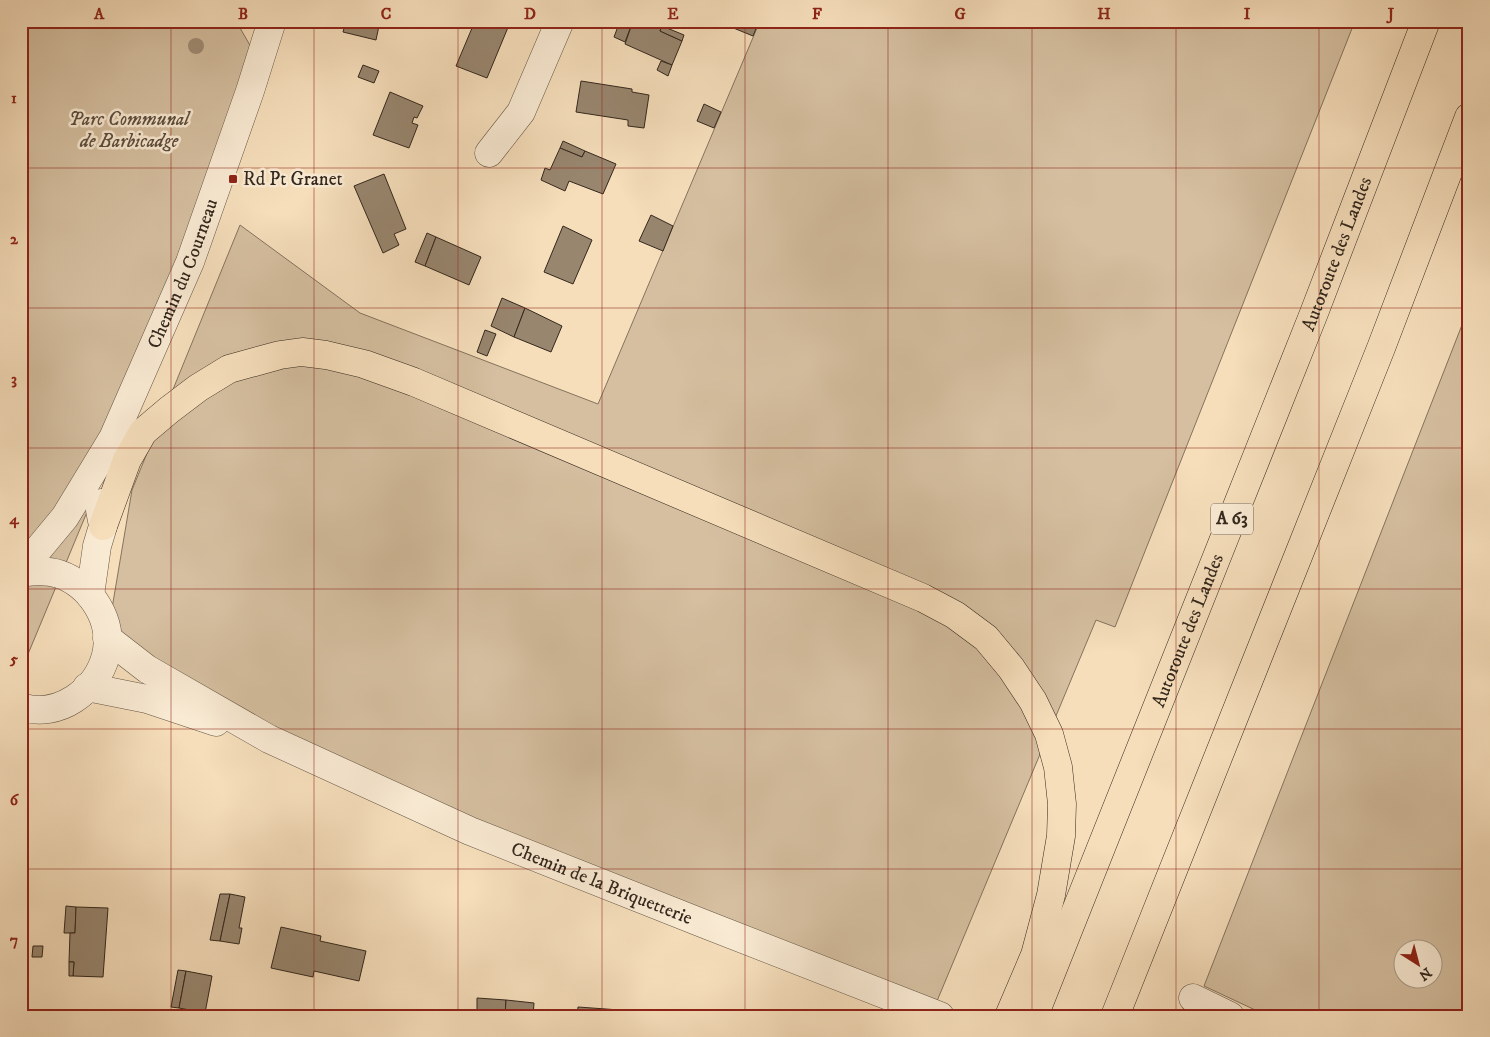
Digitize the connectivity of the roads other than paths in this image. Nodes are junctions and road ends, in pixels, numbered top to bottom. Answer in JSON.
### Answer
{"nodes":[{"id":1,"x":272,"y":21,"type":"edge"},
{"id":2,"x":560,"y":21,"type":"edge"},
{"id":3,"x":1426,"y":21,"type":"edge"},
{"id":4,"x":1469,"y":117,"type":"edge"},
{"id":5,"x":488,"y":153,"type":"dead end"},
{"id":6,"x":113,"y":438,"type":"junction"},
{"id":7,"x":103,"y":526,"type":"junction"},
{"id":8,"x":21,"y":571,"type":"edge"},
{"id":9,"x":90,"y":595,"type":"junction"},
{"id":10,"x":107,"y":638,"type":"junction"},
{"id":11,"x":87,"y":687,"type":"junction"},
{"id":12,"x":24,"y":714,"type":"edge"},
{"id":13,"x":269,"y":739,"type":"junction"},
{"id":14,"x":1193,"y":998,"type":"dead end"},
{"id":15,"x":936,"y":1014,"type":"edge"},
{"id":16,"x":1009,"y":1016,"type":"edge"},
{"id":17,"x":1034,"y":1016,"type":"edge"},
{"id":18,"x":1115,"y":1016,"type":"edge"},
{"id":19,"x":1230,"y":1016,"type":"edge"}],
"edges":[{"from":1,"to":6,"type":"street","name":"Chemin du Courneau"},
{"from":2,"to":5,"type":"street"},
{"from":3,"to":17,"type":"highway","name":"Autoroute des Landes","number":"A 63"},
{"from":4,"to":18,"type":"highway"},
{"from":6,"to":7,"type":"street","name":"Chemin du Courneau"},
{"from":6,"to":8,"type":"street","name":"Chemin du Courneau"},
{"from":7,"to":9,"type":"street","name":"Chemin du Courneau"},
{"from":7,"to":16,"type":"highway"},
{"from":8,"to":9,"type":"street"},
{"from":9,"to":10,"type":"street"},
{"from":10,"to":11,"type":"street"},
{"from":10,"to":13,"type":"street","name":"Chemin de la Briquetterie"},
{"from":11,"to":12,"type":"street"},
{"from":11,"to":13,"type":"street","name":"Chemin de la Briquetterie"},
{"from":13,"to":15,"type":"street","name":"Chemin de la Briquetterie"},
{"from":14,"to":19,"type":"street"}]}
